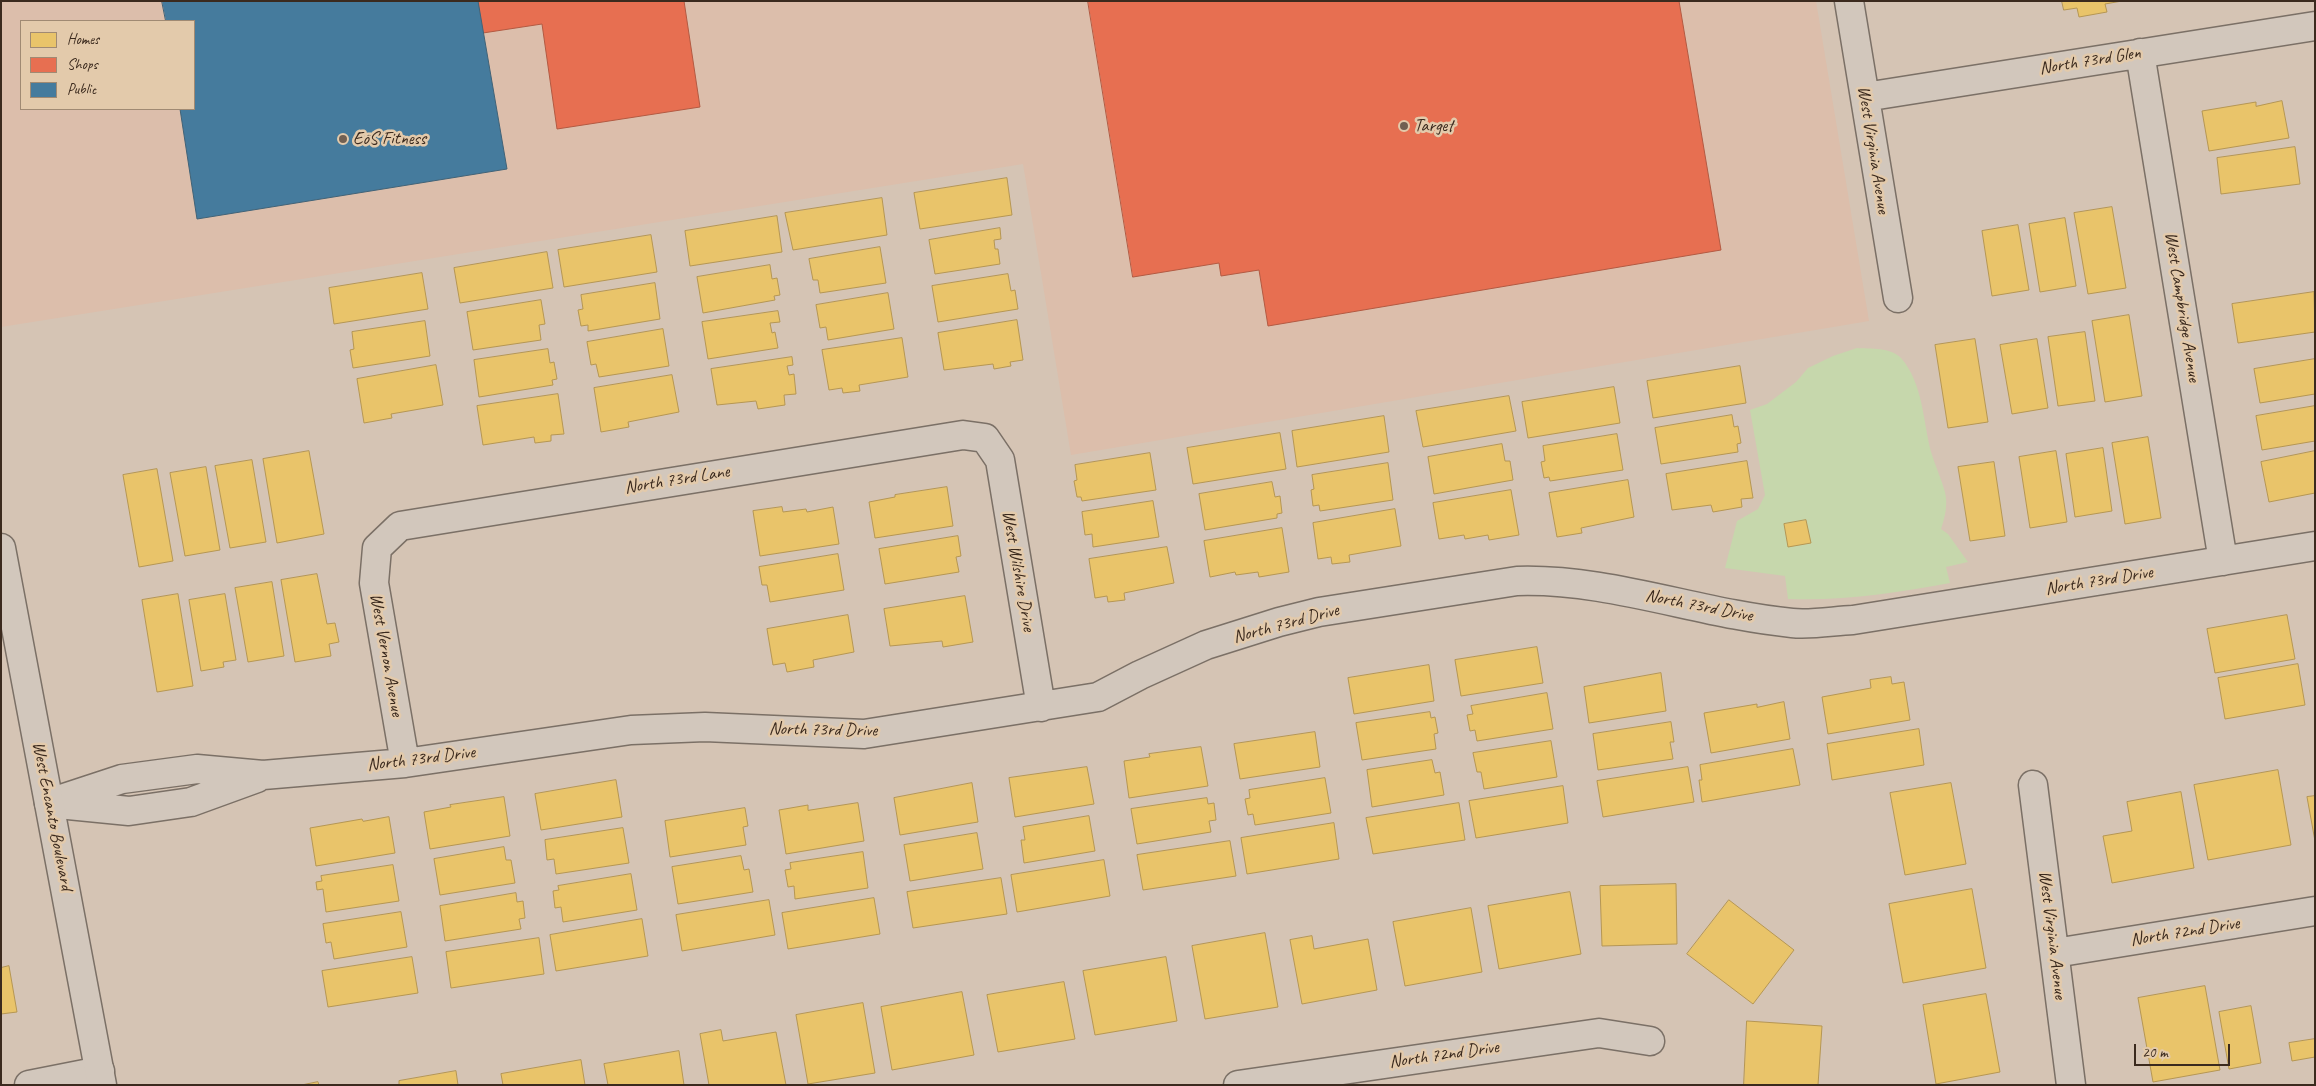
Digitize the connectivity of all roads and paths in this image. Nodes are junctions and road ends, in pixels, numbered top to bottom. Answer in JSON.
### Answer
{"nodes":[{"id":1,"x":1849,"y":1,"type":"edge"},
{"id":2,"x":2315,"y":26,"type":"edge"},
{"id":3,"x":2140,"y":53,"type":"junction"},
{"id":4,"x":1865,"y":97,"type":"junction"},
{"id":5,"x":1898,"y":298,"type":"dead end"},
{"id":6,"x":985,"y":438,"type":"joint"},
{"id":7,"x":2315,"y":546,"type":"edge"},
{"id":8,"x":1,"y":548,"type":"edge"},
{"id":9,"x":377,"y":548,"type":"joint"},
{"id":10,"x":2223,"y":561,"type":"junction"},
{"id":11,"x":1041,"y":707,"type":"junction"},
{"id":12,"x":405,"y":763,"type":"junction"},
{"id":13,"x":2034,"y":785,"type":"dead end"},
{"id":14,"x":49,"y":803,"type":"junction"},
{"id":15,"x":2315,"y":911,"type":"edge"},
{"id":16,"x":2055,"y":954,"type":"junction"},
{"id":17,"x":1650,"y":1041,"type":"dead end"},
{"id":18,"x":101,"y":1078,"type":"edge"},
{"id":19,"x":1294,"y":1080,"type":"edge"},
{"id":20,"x":29,"y":1085,"type":"edge"},
{"id":21,"x":1238,"y":1085,"type":"edge"},
{"id":22,"x":2071,"y":1085,"type":"edge"}],
"edges":[{"from":1,"to":4,"type":"street","name":"West Virginia Avenue"},
{"from":2,"to":3,"type":"street","name":"North 73rd Glen"},
{"from":3,"to":4,"type":"street","name":"North 73rd Glen"},
{"from":3,"to":10,"type":"street","name":"West Campbridge Avenue"},
{"from":4,"to":5,"type":"street","name":"West Virginia Avenue"},
{"from":6,"to":9,"type":"street","name":"North 73rd Lane"},
{"from":6,"to":11,"type":"street","name":"West Wilshire Drive"},
{"from":7,"to":10,"type":"street","name":"North 73rd Drive"},
{"from":8,"to":14,"type":"street","name":"West Encanto Boulevard"},
{"from":9,"to":12,"type":"street","name":"West Vernon Avenue"},
{"from":10,"to":11,"type":"street","name":"North 73rd Drive"},
{"from":11,"to":12,"type":"street","name":"North 73rd Drive"},
{"from":12,"to":14,"type":"street","name":"North 73rd Drive"},
{"from":13,"to":16,"type":"street","name":"West Virginia Avenue"},
{"from":14,"to":18,"type":"street","name":"West Encanto Boulevard"},
{"from":15,"to":16,"type":"street","name":"North 72nd Drive"},
{"from":16,"to":22,"type":"street","name":"West Virginia Avenue"},
{"from":17,"to":19,"type":"street","name":"North 72nd Drive"},
{"from":18,"to":20,"type":"street"},
{"from":19,"to":21,"type":"street","name":"North 72nd Drive"}]}
